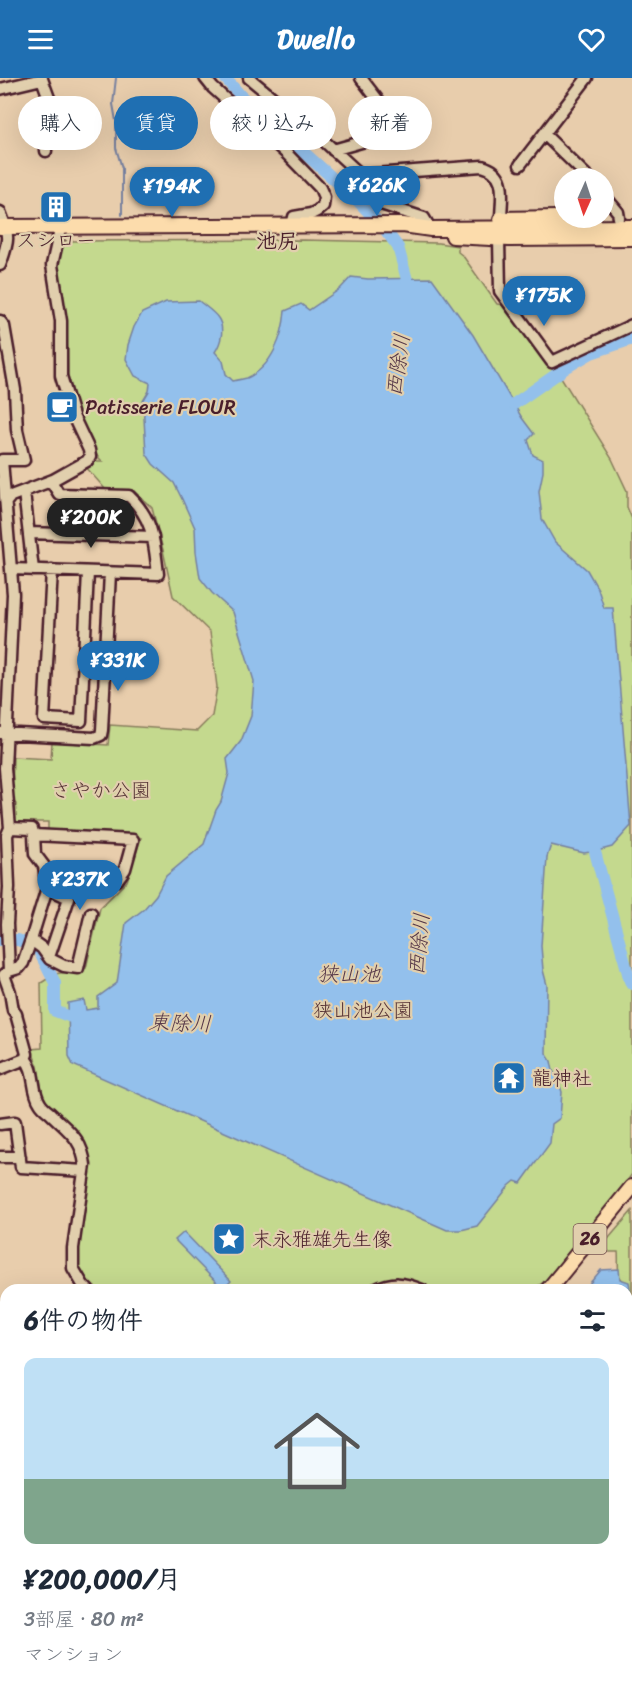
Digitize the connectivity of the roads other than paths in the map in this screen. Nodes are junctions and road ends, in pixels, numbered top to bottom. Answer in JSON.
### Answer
{"nodes":[{"id":1,"x":205,"y":78,"type":"edge"},
{"id":2,"x":249,"y":78,"type":"edge"},
{"id":3,"x":361,"y":78,"type":"edge"},
{"id":4,"x":581,"y":80,"type":"edge"},
{"id":5,"x":0,"y":89,"type":"edge"},
{"id":6,"x":271,"y":96,"type":"edge"},
{"id":7,"x":544,"y":134,"type":"junction"},
{"id":8,"x":336,"y":149,"type":"edge"},
{"id":9,"x":333,"y":150,"type":"edge"},
{"id":10,"x":46,"y":151,"type":"dead end"},
{"id":11,"x":520,"y":165,"type":"dead end"},
{"id":12,"x":579,"y":168,"type":"edge"},
{"id":13,"x":360,"y":174,"type":"junction"},
{"id":14,"x":614,"y":207,"type":"edge"},
{"id":15,"x":0,"y":212,"type":"edge"},
{"id":16,"x":625,"y":218,"type":"edge"},
{"id":17,"x":501,"y":219,"type":"junction"},
{"id":18,"x":292,"y":226,"type":"junction"},
{"id":19,"x":429,"y":226,"type":"junction"},
{"id":20,"x":632,"y":227,"type":"edge"},
{"id":21,"x":341,"y":229,"type":"junction"},
{"id":22,"x":406,"y":229,"type":"junction"},
{"id":23,"x":3,"y":231,"type":"edge"},
{"id":24,"x":59,"y":234,"type":"junction"},
{"id":25,"x":632,"y":238,"type":"edge"},
{"id":26,"x":499,"y":239,"type":"junction"},
{"id":27,"x":0,"y":265,"type":"edge"},
{"id":28,"x":0,"y":321,"type":"edge"},
{"id":29,"x":632,"y":325,"type":"edge"},
{"id":30,"x":1,"y":457,"type":"edge"},
{"id":31,"x":51,"y":481,"type":"junction"},
{"id":32,"x":24,"y":492,"type":"junction"},
{"id":33,"x":6,"y":502,"type":"junction"},
{"id":34,"x":29,"y":533,"type":"junction"},
{"id":35,"x":153,"y":537,"type":"junction"},
{"id":36,"x":12,"y":569,"type":"junction"},
{"id":37,"x":33,"y":570,"type":"junction"},
{"id":38,"x":52,"y":570,"type":"junction"},
{"id":39,"x":88,"y":572,"type":"junction"},
{"id":40,"x":110,"y":573,"type":"junction"},
{"id":41,"x":6,"y":649,"type":"edge"},
{"id":42,"x":4,"y":697,"type":"edge"},
{"id":43,"x":3,"y":733,"type":"edge"},
{"id":44,"x":4,"y":804,"type":"edge"},
{"id":45,"x":6,"y":833,"type":"edge"},
{"id":46,"x":34,"y":835,"type":"junction"},
{"id":47,"x":45,"y":875,"type":"junction"},
{"id":48,"x":47,"y":888,"type":"junction"},
{"id":49,"x":92,"y":913,"type":"dead end"},
{"id":50,"x":4,"y":924,"type":"edge"},
{"id":51,"x":30,"y":943,"type":"junction"},
{"id":52,"x":49,"y":957,"type":"junction"},
{"id":53,"x":4,"y":974,"type":"edge"},
{"id":54,"x":25,"y":1059,"type":"junction"},
{"id":55,"x":0,"y":1069,"type":"edge"},
{"id":56,"x":0,"y":1124,"type":"edge"},
{"id":57,"x":0,"y":1156,"type":"edge"},
{"id":58,"x":20,"y":1157,"type":"junction"},
{"id":59,"x":84,"y":1171,"type":"junction"},
{"id":60,"x":631,"y":1191,"type":"edge"},
{"id":61,"x":82,"y":1284,"type":"edge"},
{"id":62,"x":389,"y":1284,"type":"edge"},
{"id":63,"x":405,"y":1284,"type":"edge"},
{"id":64,"x":553,"y":1284,"type":"edge"}],
"edges":[{"from":1,"to":18,"type":"street"},
{"from":2,"to":6,"type":"street"},
{"from":3,"to":8,"type":"street"},
{"from":4,"to":7,"type":"street"},
{"from":5,"to":10,"type":"street"},
{"from":7,"to":11,"type":"street"},
{"from":7,"to":12,"type":"street"},
{"from":9,"to":13,"type":"street"},
{"from":13,"to":17,"type":"street"},
{"from":13,"to":19,"type":"street"},
{"from":14,"to":16,"type":"street"},
{"from":15,"to":23,"type":"street"},
{"from":16,"to":17,"type":"main road"},
{"from":17,"to":19,"type":"main road"},
{"from":18,"to":21,"type":"main road"},
{"from":18,"to":23,"type":"main road"},
{"from":19,"to":20,"type":"main road"},
{"from":19,"to":22,"type":"main road"},
{"from":21,"to":22,"type":"main road"},
{"from":21,"to":24,"type":"main road"},
{"from":22,"to":26,"type":"main road"},
{"from":23,"to":24,"type":"main road"},
{"from":23,"to":27,"type":"street"},
{"from":24,"to":31,"type":"street"},
{"from":25,"to":26,"type":"main road"},
{"from":26,"to":29,"type":"street"},
{"from":28,"to":30,"type":"street"},
{"from":30,"to":33,"type":"street"},
{"from":31,"to":32,"type":"street"},
{"from":31,"to":35,"type":"street"},
{"from":32,"to":33,"type":"street"},
{"from":32,"to":34,"type":"street"},
{"from":33,"to":36,"type":"street"},
{"from":34,"to":35,"type":"street"},
{"from":34,"to":37,"type":"street"},
{"from":35,"to":40,"type":"street"},
{"from":36,"to":37,"type":"street"},
{"from":36,"to":41,"type":"street"},
{"from":37,"to":38,"type":"street"},
{"from":38,"to":39,"type":"street"},
{"from":38,"to":39,"type":"street"},
{"from":39,"to":40,"type":"street"},
{"from":40,"to":43,"type":"street"},
{"from":41,"to":42,"type":"street"},
{"from":42,"to":43,"type":"street"},
{"from":43,"to":44,"type":"street"},
{"from":44,"to":45,"type":"street"},
{"from":45,"to":46,"type":"street"},
{"from":45,"to":50,"type":"street"},
{"from":46,"to":47,"type":"street"},
{"from":46,"to":47,"type":"street"},
{"from":47,"to":48,"type":"street"},
{"from":48,"to":51,"type":"street"},
{"from":48,"to":52,"type":"street"},
{"from":49,"to":52,"type":"street"},
{"from":50,"to":53,"type":"street"},
{"from":51,"to":52,"type":"street"},
{"from":51,"to":53,"type":"street"},
{"from":53,"to":54,"type":"street"},
{"from":54,"to":55,"type":"street"},
{"from":54,"to":59,"type":"street"},
{"from":56,"to":58,"type":"street"},
{"from":57,"to":58,"type":"street"},
{"from":58,"to":59,"type":"street"},
{"from":59,"to":61,"type":"street"},
{"from":60,"to":64,"type":"main road","number":"26"},
{"from":62,"to":63,"type":"street"}]}
